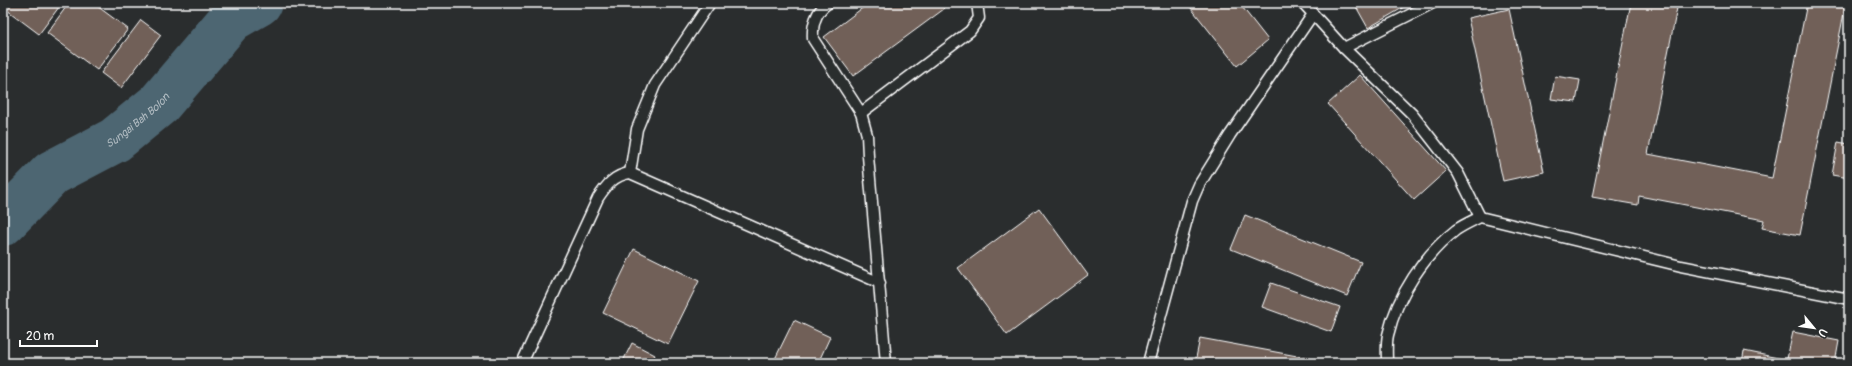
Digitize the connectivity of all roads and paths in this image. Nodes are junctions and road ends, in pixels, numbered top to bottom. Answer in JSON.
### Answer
{"nodes":[{"id":1,"x":710,"y":3,"type":"edge"},
{"id":2,"x":828,"y":3,"type":"edge"},
{"id":3,"x":977,"y":3,"type":"edge"},
{"id":4,"x":1303,"y":3,"type":"edge"},
{"id":5,"x":1433,"y":3,"type":"edge"},
{"id":6,"x":1313,"y":14,"type":"junction"},
{"id":7,"x":1344,"y":48,"type":"junction"},
{"id":8,"x":861,"y":113,"type":"junction"},
{"id":9,"x":630,"y":173,"type":"junction"},
{"id":10,"x":1480,"y":217,"type":"junction"},
{"id":11,"x":880,"y":283,"type":"junction"},
{"id":12,"x":1849,"y":299,"type":"edge"},
{"id":13,"x":522,"y":363,"type":"edge"},
{"id":14,"x":886,"y":363,"type":"edge"},
{"id":15,"x":1148,"y":363,"type":"edge"},
{"id":16,"x":1387,"y":363,"type":"edge"}],
"edges":[{"from":1,"to":9,"type":"lane"},
{"from":2,"to":8,"type":"lane"},
{"from":3,"to":8,"type":"lane"},
{"from":4,"to":6,"type":"lane"},
{"from":5,"to":7,"type":"lane"},
{"from":6,"to":7,"type":"lane"},
{"from":6,"to":15,"type":"lane"},
{"from":7,"to":10,"type":"lane"},
{"from":8,"to":11,"type":"lane"},
{"from":9,"to":11,"type":"lane"},
{"from":9,"to":13,"type":"lane"},
{"from":10,"to":12,"type":"lane"},
{"from":10,"to":16,"type":"lane"},
{"from":11,"to":14,"type":"lane"}]}
